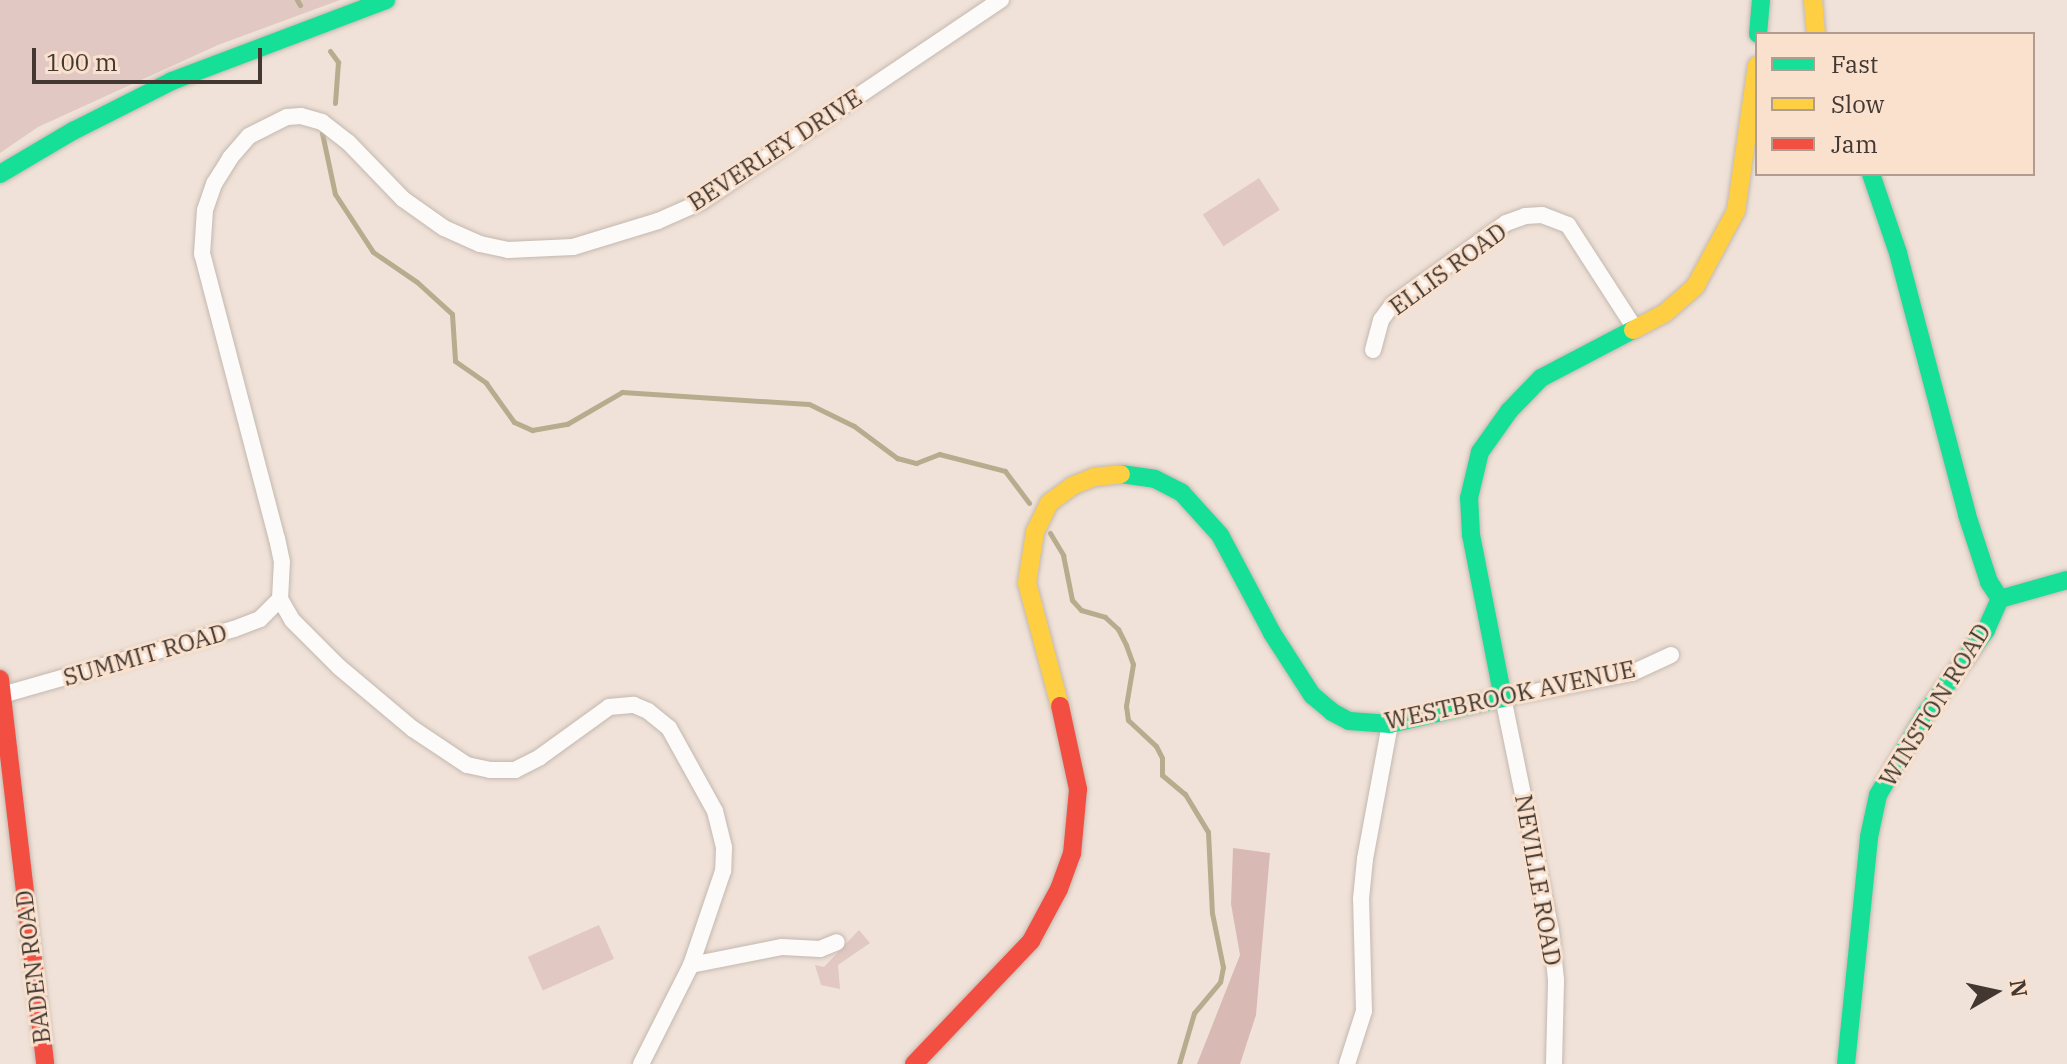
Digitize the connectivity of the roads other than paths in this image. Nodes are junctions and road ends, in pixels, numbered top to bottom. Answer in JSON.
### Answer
{"nodes":[{"id":1,"x":386,"y":0,"type":"edge"},
{"id":2,"x":1001,"y":0,"type":"edge"},
{"id":3,"x":1761,"y":0,"type":"edge"},
{"id":4,"x":1813,"y":0,"type":"edge"},
{"id":5,"x":1758,"y":32,"type":"edge"},
{"id":6,"x":1816,"y":32,"type":"edge"},
{"id":7,"x":1755,"y":80,"type":"edge"},
{"id":8,"x":0,"y":174,"type":"edge"},
{"id":9,"x":1872,"y":176,"type":"edge"},
{"id":10,"x":1634,"y":327,"type":"junction"},
{"id":11,"x":1373,"y":350,"type":"dead end"},
{"id":12,"x":2067,"y":580,"type":"edge"},
{"id":13,"x":280,"y":599,"type":"junction"},
{"id":14,"x":2000,"y":599,"type":"junction"},
{"id":15,"x":1671,"y":655,"type":"dead end"},
{"id":16,"x":1,"y":687,"type":"edge"},
{"id":17,"x":1503,"y":698,"type":"junction"},
{"id":18,"x":1390,"y":724,"type":"junction"},
{"id":19,"x":837,"y":942,"type":"dead end"},
{"id":20,"x":691,"y":965,"type":"junction"},
{"id":21,"x":45,"y":1064,"type":"edge"},
{"id":22,"x":641,"y":1064,"type":"edge"},
{"id":23,"x":914,"y":1064,"type":"edge"},
{"id":24,"x":1347,"y":1064,"type":"edge"},
{"id":25,"x":1554,"y":1064,"type":"edge"},
{"id":26,"x":1846,"y":1064,"type":"edge"}],
"edges":[{"from":1,"to":8,"type":"street"},
{"from":2,"to":13,"type":"street","name":"BEVERLEY DRIVE"},
{"from":3,"to":5,"type":"street"},
{"from":4,"to":6,"type":"street"},
{"from":7,"to":10,"type":"street"},
{"from":9,"to":14,"type":"street","name":"WINSTON ROAD"},
{"from":10,"to":11,"type":"street","name":"ELLIS ROAD"},
{"from":10,"to":17,"type":"street"},
{"from":12,"to":14,"type":"street"},
{"from":13,"to":16,"type":"street","name":"SUMMIT ROAD"},
{"from":13,"to":20,"type":"street"},
{"from":14,"to":26,"type":"street","name":"WINSTON ROAD"},
{"from":15,"to":17,"type":"street","name":"WESTBROOK AVENUE"},
{"from":16,"to":21,"type":"street","name":"BADEN ROAD"},
{"from":17,"to":18,"type":"street","name":"WESTBROOK AVENUE"},
{"from":17,"to":25,"type":"street","name":"NEVILLE ROAD"},
{"from":18,"to":23,"type":"street","name":"WESTBROOK AVENUE"},
{"from":18,"to":24,"type":"street"},
{"from":19,"to":20,"type":"street"},
{"from":20,"to":22,"type":"street"}]}
